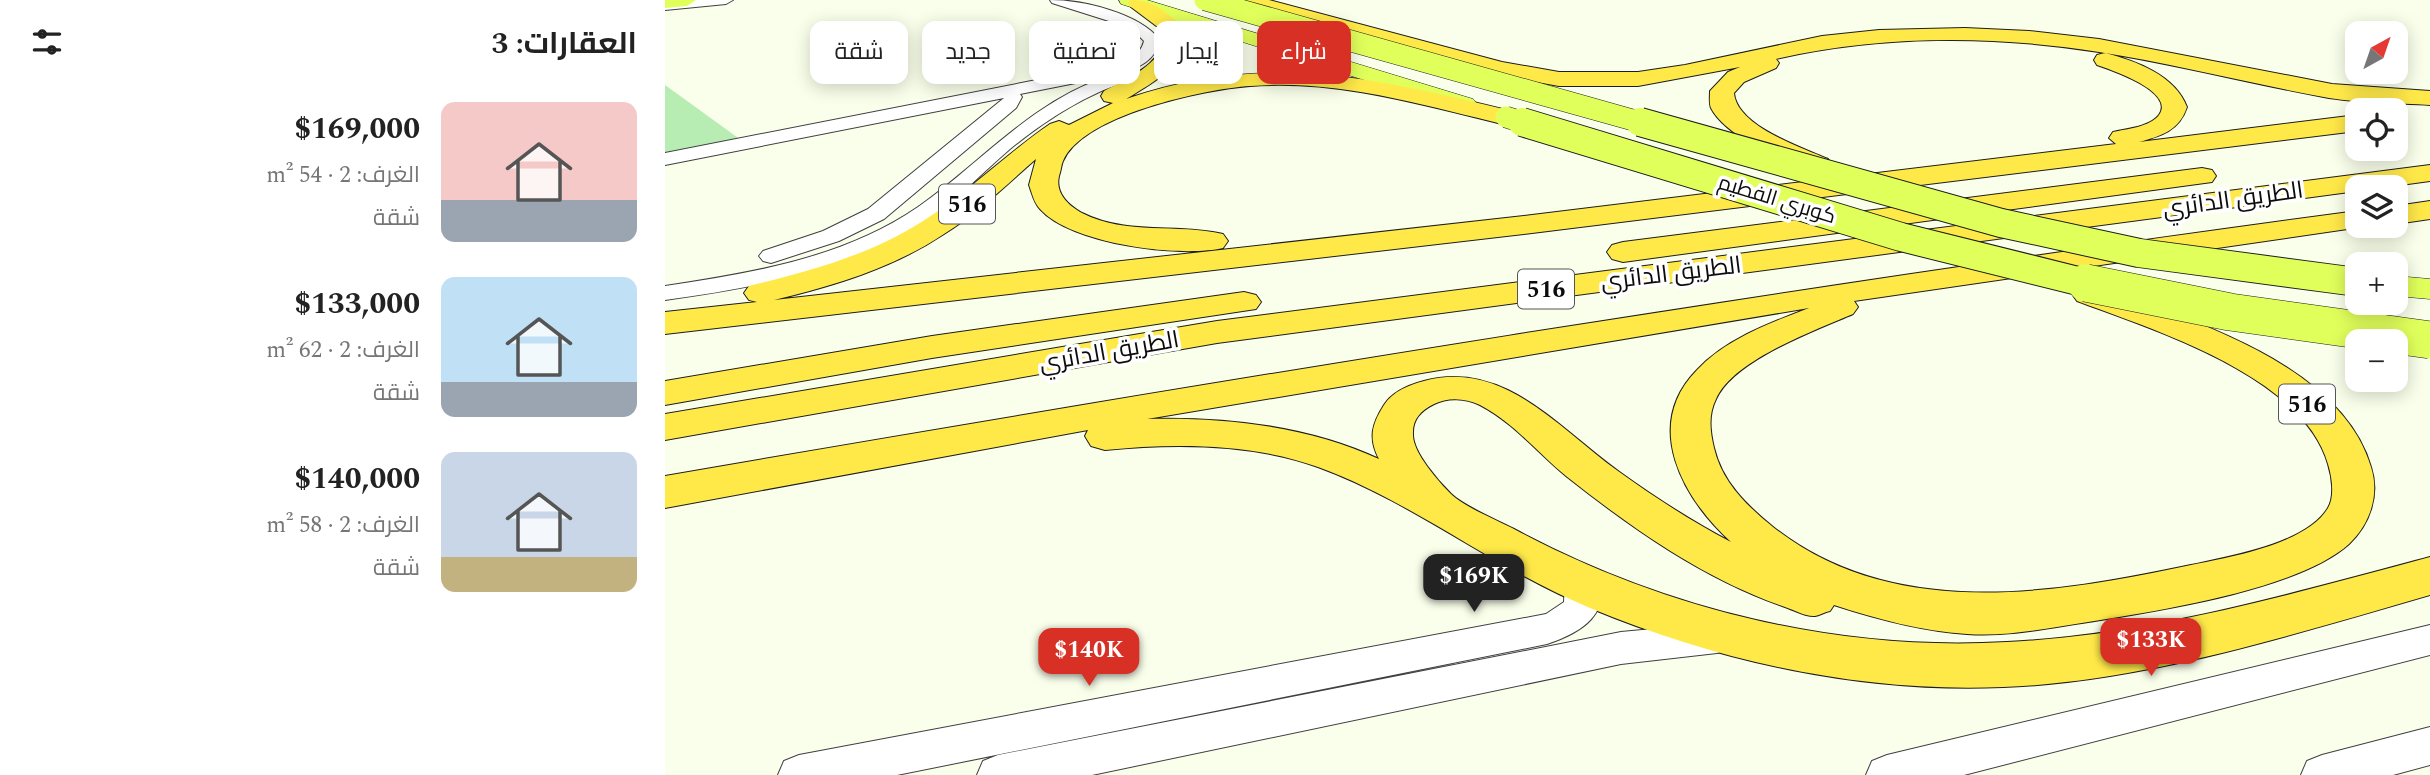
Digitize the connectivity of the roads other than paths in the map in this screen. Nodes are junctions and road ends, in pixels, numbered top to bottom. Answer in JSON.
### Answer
{"nodes":[{"id":1,"x":687,"y":0,"type":"edge"},
{"id":2,"x":726,"y":0,"type":"edge"},
{"id":3,"x":1057,"y":0,"type":"edge"},
{"id":4,"x":1205,"y":0,"type":"edge"},
{"id":5,"x":1247,"y":0,"type":"edge"},
{"id":6,"x":1133,"y":1,"type":"edge"},
{"id":7,"x":665,"y":4,"type":"edge"},
{"id":8,"x":1119,"y":21,"type":"edge"},
{"id":9,"x":1140,"y":28,"type":"edge"},
{"id":10,"x":1140,"y":59,"type":"edge"},
{"id":11,"x":1050,"y":84,"type":"edge"},
{"id":12,"x":1077,"y":84,"type":"edge"},
{"id":13,"x":1100,"y":84,"type":"edge"},
{"id":14,"x":1091,"y":90,"type":"junction"},
{"id":15,"x":1005,"y":99,"type":"junction"},
{"id":16,"x":2430,"y":99,"type":"edge"},
{"id":17,"x":2430,"y":114,"type":"edge"},
{"id":18,"x":1507,"y":117,"type":"junction"},
{"id":19,"x":2408,"y":117,"type":"edge"},
{"id":20,"x":2345,"y":125,"type":"edge"},
{"id":21,"x":2430,"y":147,"type":"edge"},
{"id":22,"x":731,"y":152,"type":"junction"},
{"id":23,"x":665,"y":159,"type":"edge"},
{"id":24,"x":2025,"y":166,"type":"junction"},
{"id":25,"x":665,"y":170,"type":"edge"},
{"id":26,"x":2430,"y":173,"type":"edge"},
{"id":27,"x":1846,"y":179,"type":"junction"},
{"id":28,"x":2430,"y":210,"type":"edge"},
{"id":29,"x":2408,"y":213,"type":"edge"},
{"id":30,"x":2345,"y":222,"type":"edge"},
{"id":31,"x":1532,"y":225,"type":"junction"},
{"id":32,"x":2025,"y":269,"type":"junction"},
{"id":33,"x":665,"y":274,"type":"edge"},
{"id":34,"x":2345,"y":280,"type":"edge"},
{"id":35,"x":1898,"y":284,"type":"junction"},
{"id":36,"x":2408,"y":287,"type":"edge"},
{"id":37,"x":2430,"y":289,"type":"edge"},
{"id":38,"x":665,"y":292,"type":"edge"},
{"id":39,"x":665,"y":312,"type":"edge"},
{"id":40,"x":665,"y":323,"type":"edge"},
{"id":41,"x":2430,"y":340,"type":"edge"},
{"id":42,"x":665,"y":393,"type":"edge"},
{"id":43,"x":665,"y":427,"type":"edge"},
{"id":44,"x":925,"y":445,"type":"junction"},
{"id":45,"x":665,"y":492,"type":"edge"},
{"id":46,"x":1438,"y":508,"type":"junction"},
{"id":47,"x":2430,"y":576,"type":"edge"},
{"id":48,"x":1582,"y":582,"type":"junction"},
{"id":49,"x":1909,"y":607,"type":"junction"},
{"id":50,"x":1741,"y":636,"type":"junction"},
{"id":51,"x":2430,"y":640,"type":"edge"},
{"id":52,"x":1429,"y":670,"type":"junction"},
{"id":53,"x":2430,"y":746,"type":"edge"},
{"id":54,"x":799,"y":775,"type":"edge"},
{"id":55,"x":998,"y":775,"type":"edge"},
{"id":56,"x":1887,"y":775,"type":"edge"},
{"id":57,"x":2322,"y":775,"type":"edge"}],
"edges":[{"from":1,"to":7,"type":"main road"},
{"from":2,"to":7,"type":"street"},
{"from":3,"to":8,"type":"street"},
{"from":4,"to":27,"type":"main road","name":"كوبري الفطيم","bridge":true},
{"from":5,"to":16,"type":"highway"},
{"from":6,"to":18,"type":"main road","name":"كوبري الفطيم"},
{"from":6,"to":39,"type":"highway","number":"516"},
{"from":9,"to":10,"type":"street"},
{"from":11,"to":15,"type":"street"},
{"from":12,"to":14,"type":"street"},
{"from":13,"to":14,"type":"street"},
{"from":14,"to":38,"type":"street"},
{"from":15,"to":22,"type":"street"},
{"from":15,"to":33,"type":"street"},
{"from":17,"to":19,"type":"highway"},
{"from":18,"to":31,"type":"highway"},
{"from":18,"to":32,"type":"main road","name":"كوبري الفطيم","bridge":true},
{"from":20,"to":24,"type":"highway"},
{"from":21,"to":42,"type":"highway","name":"الطريق الدائري","number":"516"},
{"from":22,"to":23,"type":"street"},
{"from":22,"to":25,"type":"street"},
{"from":24,"to":27,"type":"highway","bridge":true},
{"from":24,"to":31,"type":"highway"},
{"from":26,"to":43,"type":"highway","name":"الطريق الدائري","number":"516"},
{"from":27,"to":34,"type":"main road","name":"كوبري الفطيم","bridge":true},
{"from":28,"to":29,"type":"highway"},
{"from":30,"to":35,"type":"highway","name":"الطريق الدائري","number":"516"},
{"from":31,"to":40,"type":"highway"},
{"from":32,"to":41,"type":"main road","name":"كوبري الفطيم","bridge":true},
{"from":32,"to":49,"type":"highway","number":"516","bridge":true},
{"from":35,"to":44,"type":"highway","name":"الطريق الدائري","number":"516"},
{"from":35,"to":49,"type":"highway","number":"516"},
{"from":36,"to":37,"type":"main road"},
{"from":44,"to":45,"type":"highway","name":"الطريق الدائري","number":"516"},
{"from":44,"to":46,"type":"highway","number":"516"},
{"from":46,"to":48,"type":"highway","number":"516"},
{"from":46,"to":49,"type":"highway"},
{"from":47,"to":50,"type":"highway","number":"516"},
{"from":48,"to":50,"type":"highway","number":"516"},
{"from":48,"to":52,"type":"street"},
{"from":50,"to":52,"type":"street"},
{"from":51,"to":56,"type":"street"},
{"from":52,"to":54,"type":"street"},
{"from":52,"to":55,"type":"street"},
{"from":53,"to":57,"type":"street"}]}
